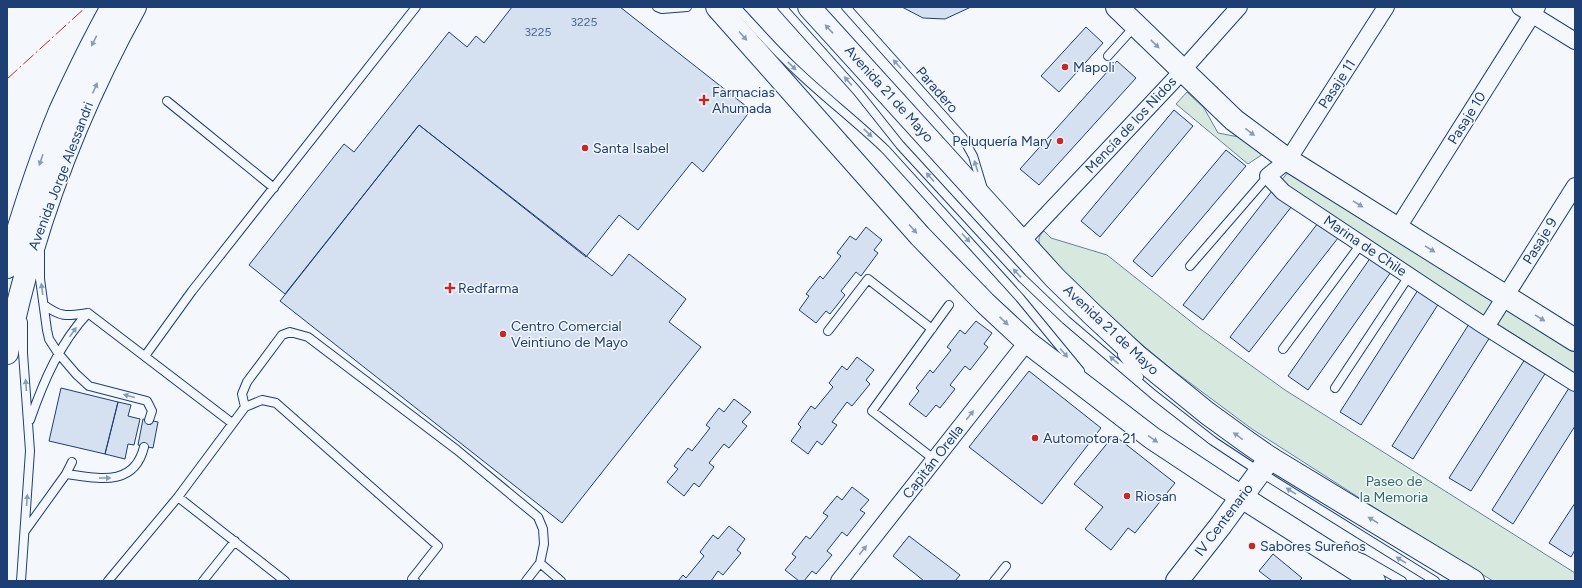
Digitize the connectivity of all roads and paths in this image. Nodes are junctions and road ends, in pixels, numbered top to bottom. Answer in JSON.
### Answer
{"nodes":[{"id":1,"x":112,"y":7,"type":"edge"},
{"id":2,"x":135,"y":7,"type":"edge"},
{"id":3,"x":416,"y":7,"type":"edge"},
{"id":4,"x":657,"y":7,"type":"edge"},
{"id":5,"x":687,"y":7,"type":"edge"},
{"id":6,"x":717,"y":7,"type":"edge"},
{"id":7,"x":736,"y":7,"type":"edge"},
{"id":8,"x":782,"y":7,"type":"edge"},
{"id":9,"x":809,"y":7,"type":"edge"},
{"id":10,"x":846,"y":7,"type":"edge"},
{"id":11,"x":1117,"y":7,"type":"edge"},
{"id":12,"x":1239,"y":7,"type":"edge"},
{"id":13,"x":1386,"y":7,"type":"edge"},
{"id":14,"x":1529,"y":10,"type":"edge"},
{"id":15,"x":1136,"y":25,"type":"junction"},
{"id":16,"x":1575,"y":41,"type":"edge"},
{"id":17,"x":1108,"y":56,"type":"dead end"},
{"id":18,"x":1182,"y":70,"type":"junction"},
{"id":19,"x":167,"y":101,"type":"dead end"},
{"id":20,"x":1288,"y":160,"type":"junction"},
{"id":21,"x":1268,"y":176,"type":"junction"},
{"id":22,"x":1575,"y":186,"type":"edge"},
{"id":23,"x":274,"y":188,"type":"junction"},
{"id":24,"x":988,"y":203,"type":"junction"},
{"id":25,"x":40,"y":229,"type":"junction"},
{"id":26,"x":1396,"y":229,"type":"junction"},
{"id":27,"x":1022,"y":241,"type":"junction"},
{"id":28,"x":1361,"y":244,"type":"junction"},
{"id":29,"x":1190,"y":266,"type":"dead end"},
{"id":30,"x":7,"y":268,"type":"edge"},
{"id":31,"x":1409,"y":276,"type":"junction"},
{"id":32,"x":22,"y":287,"type":"junction"},
{"id":33,"x":1506,"y":296,"type":"junction"},
{"id":34,"x":44,"y":305,"type":"junction"},
{"id":35,"x":949,"y":305,"type":"dead end"},
{"id":36,"x":88,"y":313,"type":"junction"},
{"id":37,"x":1092,"y":314,"type":"junction"},
{"id":38,"x":1486,"y":327,"type":"junction"},
{"id":39,"x":932,"y":329,"type":"junction"},
{"id":40,"x":828,"y":331,"type":"dead end"},
{"id":41,"x":1575,"y":340,"type":"edge"},
{"id":42,"x":1027,"y":342,"type":"junction"},
{"id":43,"x":1283,"y":348,"type":"dead end"},
{"id":44,"x":7,"y":353,"type":"edge"},
{"id":45,"x":58,"y":353,"type":"junction"},
{"id":46,"x":145,"y":356,"type":"junction"},
{"id":47,"x":1575,"y":383,"type":"edge"},
{"id":48,"x":1335,"y":388,"type":"dead end"},
{"id":49,"x":1154,"y":395,"type":"junction"},
{"id":50,"x":1111,"y":406,"type":"junction"},
{"id":51,"x":244,"y":407,"type":"junction"},
{"id":52,"x":149,"y":420,"type":"dead end"},
{"id":53,"x":232,"y":423,"type":"junction"},
{"id":54,"x":29,"y":424,"type":"junction"},
{"id":55,"x":144,"y":447,"type":"dead end"},
{"id":56,"x":935,"y":460,"type":"junction"},
{"id":57,"x":72,"y":462,"type":"dead end"},
{"id":58,"x":1265,"y":465,"type":"junction"},
{"id":59,"x":66,"y":474,"type":"junction"},
{"id":60,"x":178,"y":497,"type":"junction"},
{"id":61,"x":1241,"y":497,"type":"junction"},
{"id":62,"x":24,"y":532,"type":"junction"},
{"id":63,"x":1303,"y":537,"type":"junction"},
{"id":64,"x":235,"y":541,"type":"junction"},
{"id":65,"x":540,"y":563,"type":"junction"},
{"id":66,"x":1006,"y":566,"type":"dead end"},
{"id":67,"x":21,"y":581,"type":"edge"},
{"id":68,"x":108,"y":581,"type":"edge"},
{"id":69,"x":203,"y":581,"type":"edge"},
{"id":70,"x":285,"y":581,"type":"edge"},
{"id":71,"x":415,"y":581,"type":"edge"},
{"id":72,"x":526,"y":581,"type":"edge"},
{"id":73,"x":561,"y":581,"type":"edge"},
{"id":74,"x":839,"y":581,"type":"edge"},
{"id":75,"x":994,"y":581,"type":"edge"},
{"id":76,"x":1177,"y":581,"type":"edge"},
{"id":77,"x":1374,"y":581,"type":"edge"},
{"id":78,"x":1402,"y":581,"type":"edge"},
{"id":79,"x":1434,"y":581,"type":"edge"},
{"id":80,"x":1473,"y":581,"type":"edge"}],
"edges":[{"from":1,"to":30,"type":"main road","name":"Avenida Jorge Alessandri","one_way":true},
{"from":25,"to":2,"type":"main road","name":"Avenida Jorge Alessandri","one_way":true},
{"from":3,"to":23,"type":"lane"},
{"from":4,"to":5,"type":"lane"},
{"from":6,"to":42,"type":"main road","one_way":true},
{"from":7,"to":50,"type":"lane","one_way":true},
{"from":49,"to":8,"type":"lane","one_way":true},
{"from":24,"to":9,"type":"main road","name":"Avenida 21 de Mayo","one_way":true},
{"from":24,"to":10,"type":"lane","name":"Paradero","one_way":true},
{"from":11,"to":15,"type":"main road"},
{"from":12,"to":18,"type":"street","name":"Mencía de los Nidos"},
{"from":13,"to":20,"type":"street","name":"Pasaje 11"},
{"from":14,"to":16,"type":"street"},
{"from":14,"to":26,"type":"street","name":"Pasaje 10"},
{"from":15,"to":17,"type":"lane"},
{"from":15,"to":18,"type":"main road","one_way":true},
{"from":18,"to":20,"type":"main road","one_way":true},
{"from":18,"to":27,"type":"street","name":"Mencía de los Nidos"},
{"from":19,"to":23,"type":"lane"},
{"from":20,"to":21,"type":"street"},
{"from":20,"to":26,"type":"main road","one_way":true},
{"from":21,"to":28,"type":"street","name":"Marina de Chile"},
{"from":21,"to":29,"type":"lane"},
{"from":22,"to":33,"type":"street","name":"Pasaje 9"},
{"from":23,"to":46,"type":"lane"},
{"from":24,"to":27,"type":"main road","name":"Avenida 21 de Mayo"},
{"from":25,"to":32,"type":"main road","name":"Avenida Jorge Alessandri"},
{"from":34,"to":25,"type":"lane","one_way":true},
{"from":26,"to":33,"type":"main road","one_way":true},
{"from":27,"to":37,"type":"main road","name":"Avenida 21 de Mayo"},
{"from":28,"to":31,"type":"street","name":"Marina de Chile"},
{"from":28,"to":43,"type":"lane"},
{"from":31,"to":38,"type":"street","name":"Marina de Chile"},
{"from":31,"to":48,"type":"lane"},
{"from":32,"to":44,"type":"main road","name":"Avenida Jorge Alessandri"},
{"from":54,"to":32,"type":"lane","one_way":true},
{"from":33,"to":38,"type":"street"},
{"from":33,"to":41,"type":"main road","one_way":true},
{"from":34,"to":36,"type":"lane"},
{"from":34,"to":45,"type":"lane"},
{"from":35,"to":39,"type":"lane"},
{"from":45,"to":36,"type":"lane","one_way":true},
{"from":36,"to":46,"type":"lane"},
{"from":37,"to":49,"type":"lane"},
{"from":58,"to":37,"type":"main road","name":"Avenida 21 de Mayo","one_way":true},
{"from":38,"to":47,"type":"street","name":"Marina de Chile"},
{"from":39,"to":40,"type":"lane"},
{"from":39,"to":56,"type":"lane"},
{"from":42,"to":50,"type":"main road"},
{"from":56,"to":42,"type":"street","name":"Capitán Orella","one_way":true},
{"from":52,"to":45,"type":"lane","one_way":true},
{"from":45,"to":54,"type":"lane"},
{"from":46,"to":53,"type":"lane"},
{"from":49,"to":58,"type":"lane"},
{"from":50,"to":61,"type":"main road","one_way":true},
{"from":51,"to":53,"type":"lane"},
{"from":51,"to":65,"type":"lane"},
{"from":51,"to":71,"type":"lane"},
{"from":53,"to":60,"type":"lane"},
{"from":62,"to":54,"type":"lane","one_way":true},
{"from":59,"to":55,"type":"lane","one_way":true},
{"from":74,"to":56,"type":"street","name":"Capitán Orella","one_way":true},
{"from":57,"to":59,"type":"lane"},
{"from":58,"to":61,"type":"main road","name":"IV Centenario"},
{"from":79,"to":58,"type":"lane","one_way":true},
{"from":80,"to":58,"type":"main road","name":"Avenida 21 de Mayo","one_way":true},
{"from":59,"to":62,"type":"lane"},
{"from":60,"to":64,"type":"lane"},
{"from":60,"to":68,"type":"lane"},
{"from":61,"to":63,"type":"main road"},
{"from":61,"to":76,"type":"main road","name":"IV Centenario"},
{"from":62,"to":67,"type":"lane"},
{"from":63,"to":77,"type":"main road"},
{"from":63,"to":78,"type":"lane"},
{"from":64,"to":69,"type":"lane"},
{"from":64,"to":70,"type":"lane"},
{"from":65,"to":72,"type":"lane"},
{"from":65,"to":73,"type":"lane"},
{"from":66,"to":75,"type":"lane"}]}
